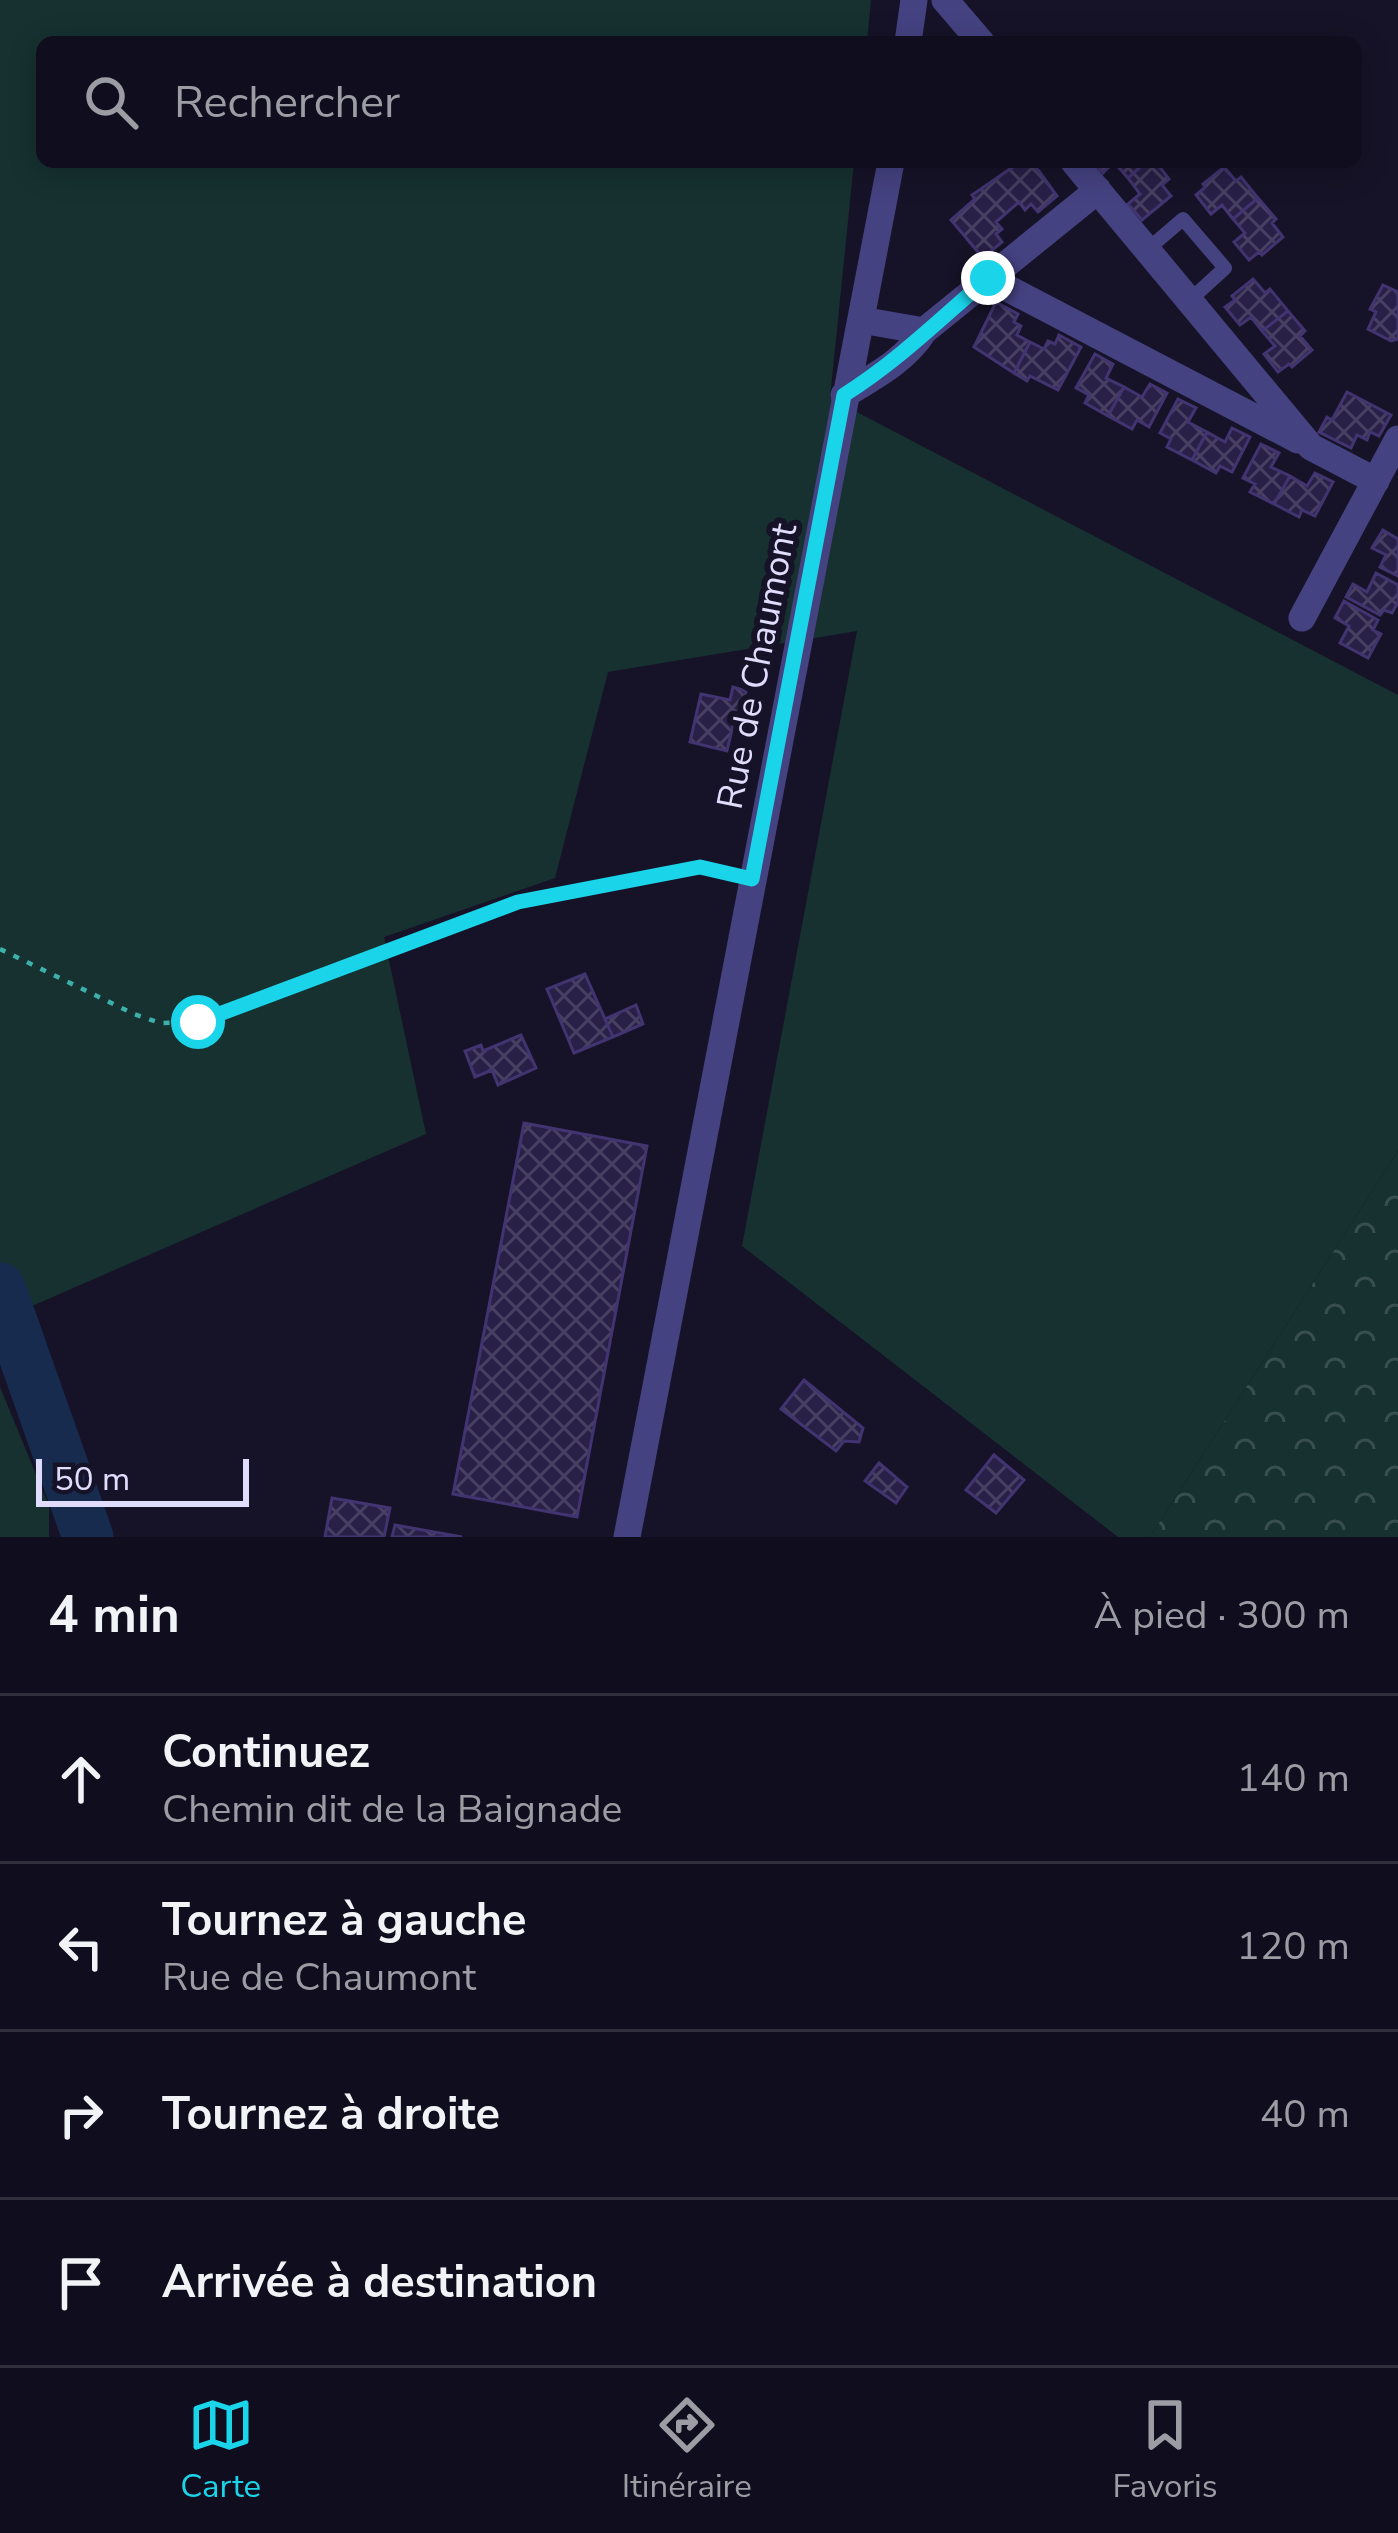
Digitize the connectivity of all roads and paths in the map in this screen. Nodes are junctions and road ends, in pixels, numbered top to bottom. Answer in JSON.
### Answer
{"nodes":[{"id":1,"x":914,"y":0,"type":"edge"},
{"id":2,"x":946,"y":0,"type":"edge"},
{"id":3,"x":909,"y":36,"type":"edge"},
{"id":4,"x":976,"y":36,"type":"edge"},
{"id":5,"x":890,"y":168,"type":"edge"},
{"id":6,"x":1079,"y":168,"type":"edge"},
{"id":7,"x":1098,"y":190,"type":"junction"},
{"id":8,"x":1148,"y":249,"type":"junction"},
{"id":9,"x":988,"y":278,"type":"junction"},
{"id":10,"x":1190,"y":300,"type":"junction"},
{"id":11,"x":860,"y":320,"type":"junction"},
{"id":12,"x":924,"y":332,"type":"junction"},
{"id":13,"x":844,"y":395,"type":"junction"},
{"id":14,"x":1398,"y":439,"type":"edge"},
{"id":15,"x":1311,"y":447,"type":"junction"},
{"id":16,"x":1376,"y":481,"type":"junction"},
{"id":17,"x":1302,"y":618,"type":"dead end"},
{"id":18,"x":752,"y":879,"type":"junction"},
{"id":19,"x":0,"y":949,"type":"edge"},
{"id":20,"x":627,"y":1537,"type":"edge"}],
"edges":[{"from":1,"to":3,"type":"street"},
{"from":2,"to":4,"type":"street"},
{"from":5,"to":11,"type":"street","name":"Rue de Chaumont"},
{"from":6,"to":7,"type":"street"},
{"from":7,"to":8,"type":"street"},
{"from":7,"to":9,"type":"street"},
{"from":8,"to":10,"type":"street"},
{"from":8,"to":10,"type":"lane"},
{"from":9,"to":12,"type":"street"},
{"from":9,"to":15,"type":"street"},
{"from":10,"to":15,"type":"street"},
{"from":11,"to":12,"type":"street"},
{"from":11,"to":13,"type":"street","name":"Rue de Chaumont"},
{"from":12,"to":13,"type":"street"},
{"from":13,"to":18,"type":"street","name":"Rue de Chaumont"},
{"from":14,"to":16,"type":"street"},
{"from":15,"to":16,"type":"street"},
{"from":16,"to":17,"type":"street"},
{"from":18,"to":19,"type":"path"},
{"from":18,"to":20,"type":"street","name":"Rue de Chaumont"}]}
